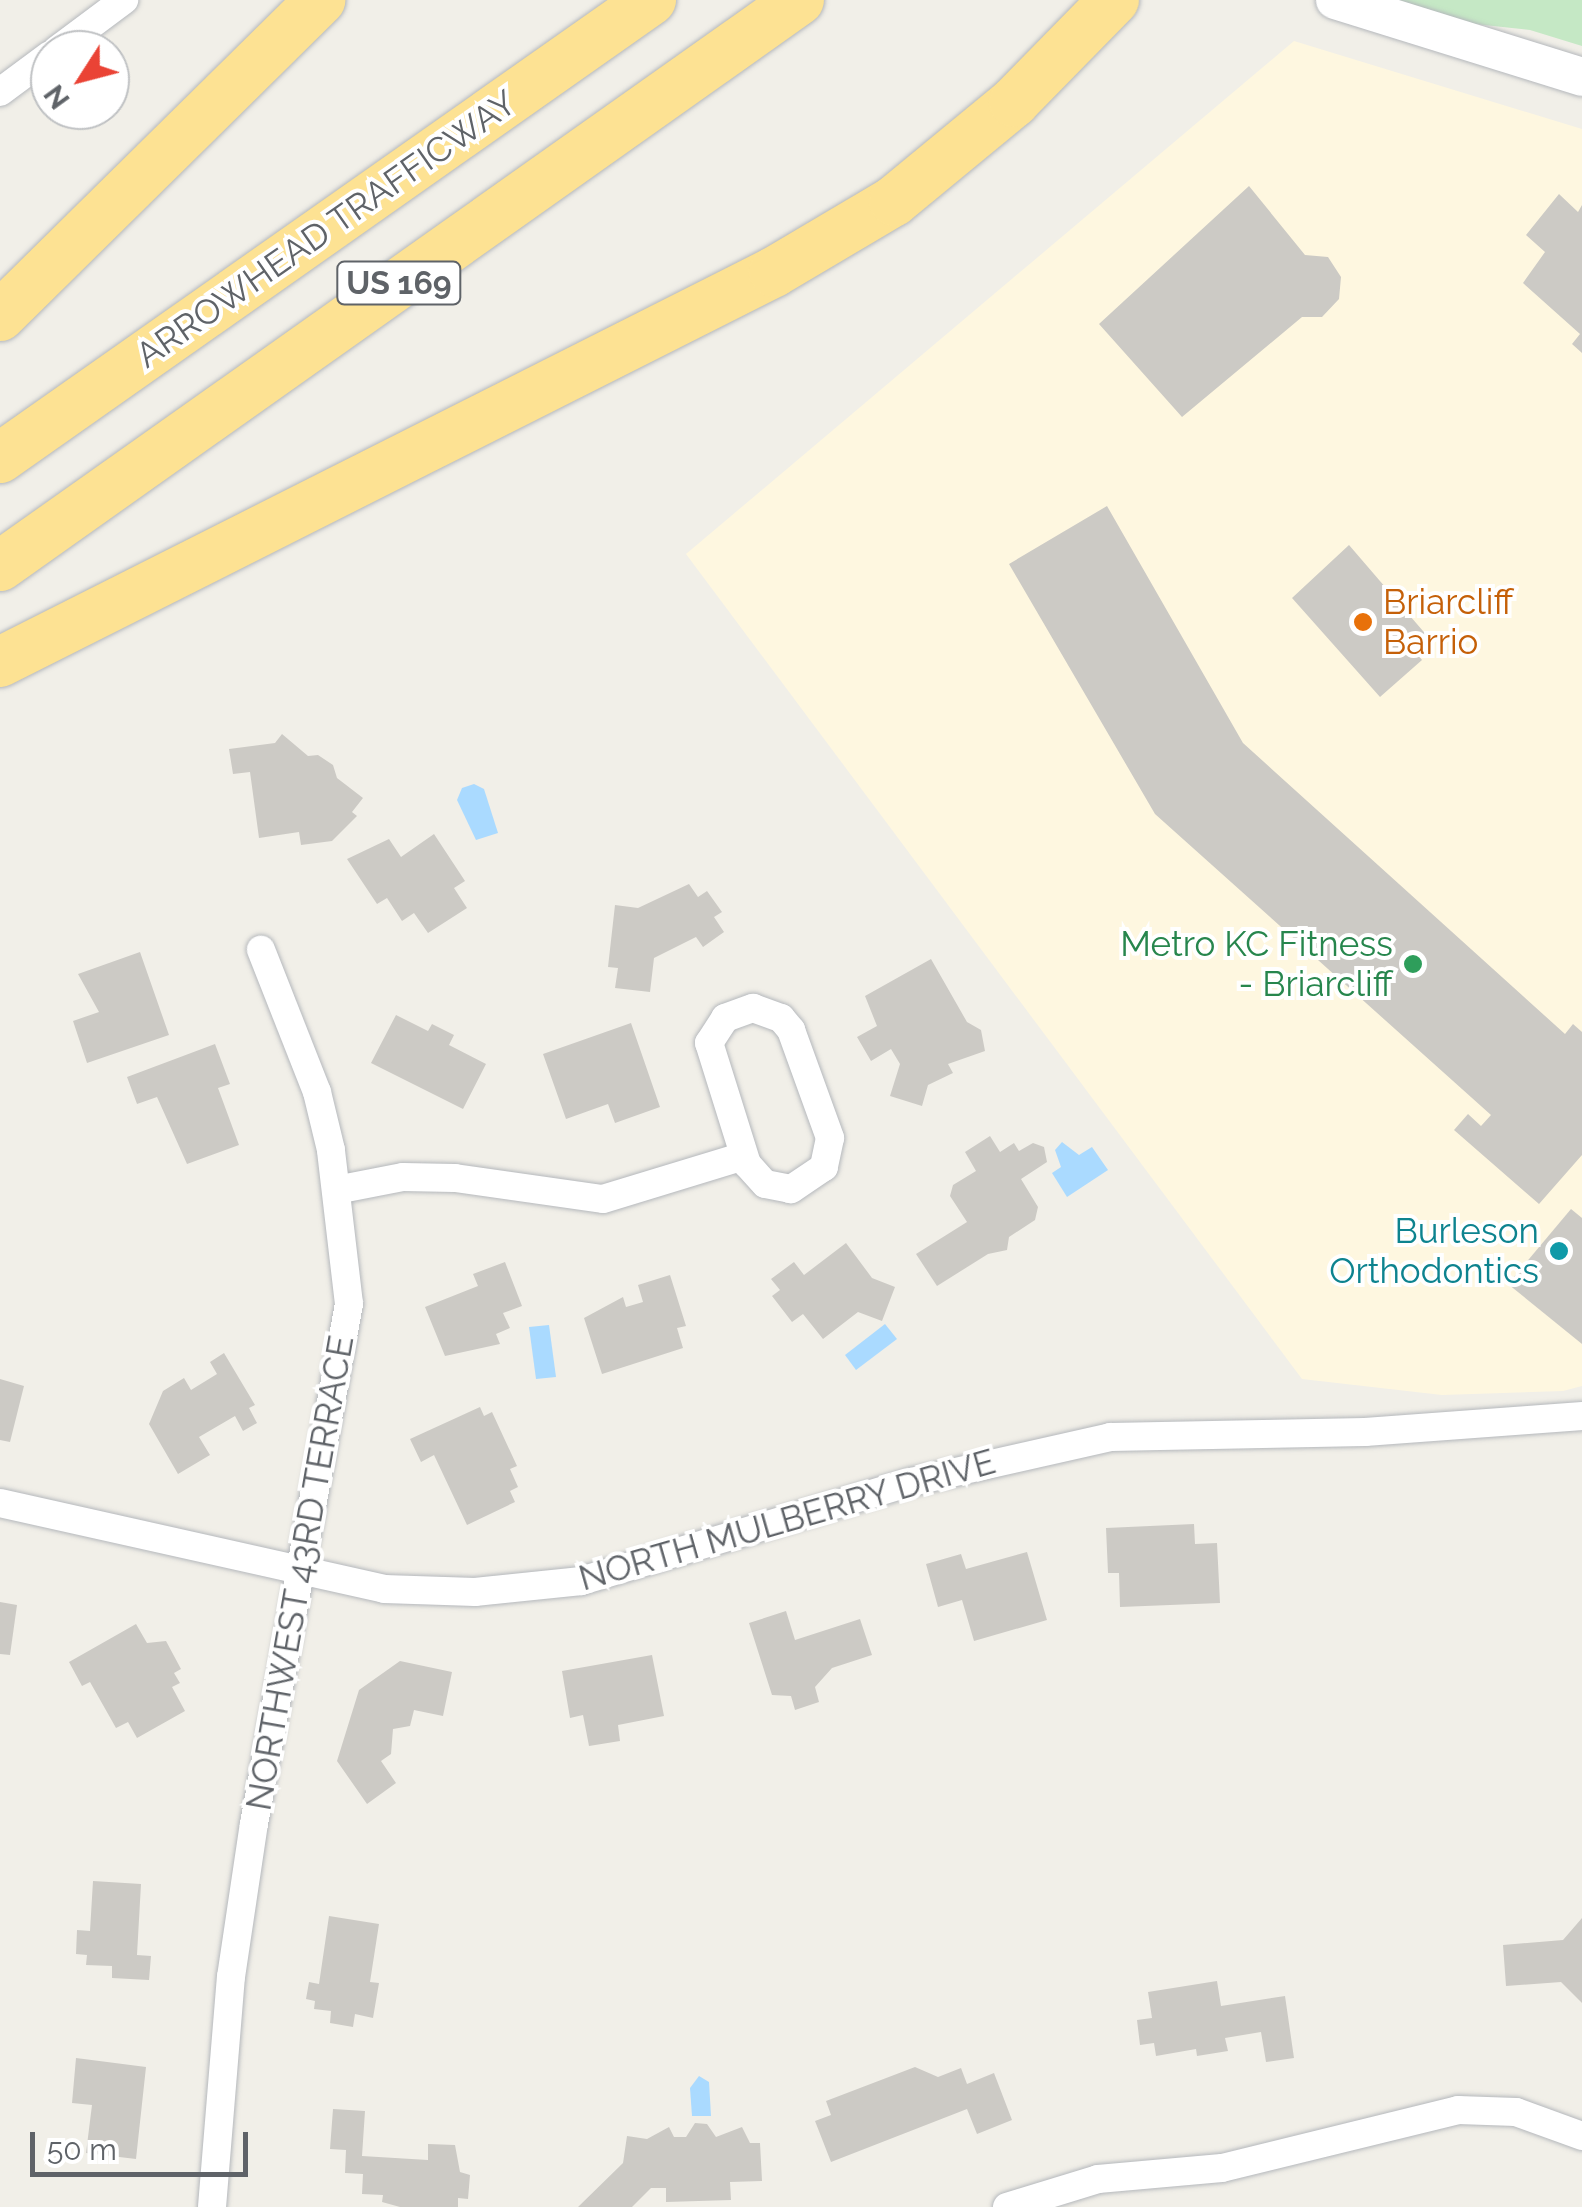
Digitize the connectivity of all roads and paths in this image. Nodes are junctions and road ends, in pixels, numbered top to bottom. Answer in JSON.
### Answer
{"nodes":[{"id":1,"x":124,"y":0,"type":"edge"},
{"id":2,"x":320,"y":0,"type":"edge"},
{"id":3,"x":651,"y":0,"type":"edge"},
{"id":4,"x":798,"y":0,"type":"edge"},
{"id":5,"x":1114,"y":0,"type":"edge"},
{"id":6,"x":1335,"y":0,"type":"edge"},
{"id":7,"x":84,"y":30,"type":"edge"},
{"id":8,"x":30,"y":70,"type":"edge"},
{"id":9,"x":1582,"y":77,"type":"edge"},
{"id":10,"x":0,"y":92,"type":"edge"},
{"id":11,"x":0,"y":316,"type":"edge"},
{"id":12,"x":0,"y":458,"type":"edge"},
{"id":13,"x":0,"y":566,"type":"edge"},
{"id":14,"x":0,"y":662,"type":"edge"},
{"id":15,"x":261,"y":950,"type":"dead end"},
{"id":16,"x":744,"y":1156,"type":"junction"},
{"id":17,"x":336,"y":1190,"type":"junction"},
{"id":18,"x":1582,"y":1416,"type":"edge"},
{"id":19,"x":0,"y":1503,"type":"edge"},
{"id":20,"x":298,"y":1570,"type":"junction"},
{"id":21,"x":1582,"y":2136,"type":"edge"},
{"id":22,"x":212,"y":2207,"type":"edge"},
{"id":23,"x":1007,"y":2207,"type":"edge"}],
"edges":[{"from":1,"to":7,"type":"street"},
{"from":2,"to":11,"type":"highway"},
{"from":3,"to":12,"type":"highway","name":"ARROWHEAD TRAFFICWAY","number":"US 169"},
{"from":4,"to":13,"type":"highway","number":"US 169"},
{"from":5,"to":14,"type":"highway"},
{"from":6,"to":9,"type":"main road"},
{"from":8,"to":10,"type":"street"},
{"from":15,"to":17,"type":"street","name":"NORTHWEST 43RD TERRACE"},
{"from":16,"to":16,"type":"street"},
{"from":16,"to":17,"type":"street"},
{"from":17,"to":20,"type":"street","name":"NORTHWEST 43RD TERRACE"},
{"from":18,"to":20,"type":"street","name":"NORTH MULBERRY DRIVE"},
{"from":19,"to":20,"type":"street","name":"NORTH MULBERRY DRIVE"},
{"from":20,"to":22,"type":"street","name":"NORTHWEST 43RD TERRACE"},
{"from":21,"to":23,"type":"street"}]}
